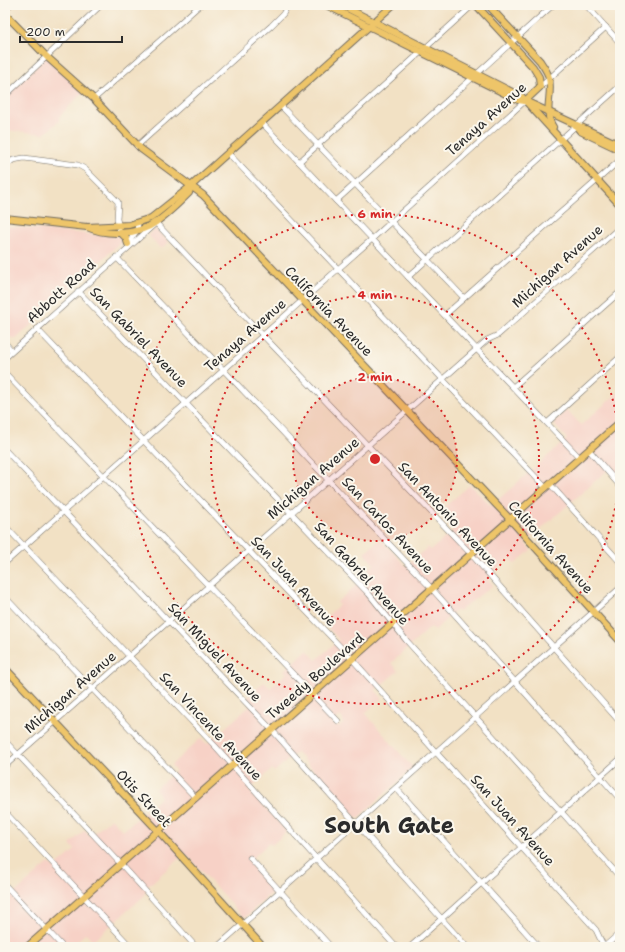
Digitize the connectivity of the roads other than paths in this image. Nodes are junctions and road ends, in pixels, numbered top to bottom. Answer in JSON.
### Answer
{"nodes":[{"id":1,"x":10,"y":5,"type":"edge"},
{"id":2,"x":101,"y":5,"type":"edge"},
{"id":3,"x":200,"y":5,"type":"edge"},
{"id":4,"x":288,"y":5,"type":"edge"},
{"id":5,"x":326,"y":5,"type":"edge"},
{"id":6,"x":341,"y":5,"type":"edge"},
{"id":7,"x":393,"y":5,"type":"edge"},
{"id":8,"x":475,"y":5,"type":"edge"},
{"id":9,"x":488,"y":5,"type":"edge"},
{"id":10,"x":553,"y":5,"type":"edge"},
{"id":11,"x":586,"y":5,"type":"edge"},
{"id":12,"x":5,"y":10,"type":"edge"},
{"id":13,"x":5,"y":14,"type":"edge"},
{"id":14,"x":372,"y":24,"type":"junction"},
{"id":15,"x":606,"y":27,"type":"junction"},
{"id":16,"x":517,"y":36,"type":"junction"},
{"id":17,"x":510,"y":43,"type":"junction"},
{"id":18,"x":620,"y":43,"type":"edge"},
{"id":19,"x":424,"y":50,"type":"junction"},
{"id":20,"x":46,"y":57,"type":"junction"},
{"id":21,"x":475,"y":76,"type":"junction"},
{"id":22,"x":550,"y":78,"type":"junction"},
{"id":23,"x":620,"y":86,"type":"edge"},
{"id":24,"x":540,"y":87,"type":"junction"},
{"id":25,"x":5,"y":96,"type":"edge"},
{"id":26,"x":94,"y":99,"type":"junction"},
{"id":27,"x":524,"y":101,"type":"junction"},
{"id":28,"x":281,"y":106,"type":"junction"},
{"id":29,"x":548,"y":113,"type":"junction"},
{"id":30,"x":262,"y":123,"type":"junction"},
{"id":31,"x":576,"y":126,"type":"junction"},
{"id":32,"x":560,"y":137,"type":"junction"},
{"id":33,"x":318,"y":145,"type":"junction"},
{"id":34,"x":620,"y":145,"type":"edge"},
{"id":35,"x":138,"y":146,"type":"junction"},
{"id":36,"x":620,"y":150,"type":"edge"},
{"id":37,"x":228,"y":153,"type":"junction"},
{"id":38,"x":620,"y":160,"type":"edge"},
{"id":39,"x":299,"y":162,"type":"junction"},
{"id":40,"x":5,"y":166,"type":"edge"},
{"id":41,"x":598,"y":180,"type":"junction"},
{"id":42,"x":355,"y":184,"type":"junction"},
{"id":43,"x":191,"y":186,"type":"junction"},
{"id":44,"x":336,"y":201,"type":"junction"},
{"id":45,"x":620,"y":205,"type":"edge"},
{"id":46,"x":5,"y":218,"type":"edge"},
{"id":47,"x":391,"y":222,"type":"junction"},
{"id":48,"x":138,"y":223,"type":"junction"},
{"id":49,"x":156,"y":223,"type":"junction"},
{"id":50,"x":118,"y":225,"type":"junction"},
{"id":51,"x":87,"y":227,"type":"junction"},
{"id":52,"x":620,"y":227,"type":"edge"},
{"id":53,"x":137,"y":230,"type":"junction"},
{"id":54,"x":120,"y":232,"type":"junction"},
{"id":55,"x":372,"y":239,"type":"junction"},
{"id":56,"x":128,"y":244,"type":"junction"},
{"id":57,"x":116,"y":257,"type":"junction"},
{"id":58,"x":428,"y":260,"type":"junction"},
{"id":59,"x":338,"y":269,"type":"junction"},
{"id":60,"x":408,"y":277,"type":"junction"},
{"id":61,"x":78,"y":291,"type":"junction"},
{"id":62,"x":620,"y":292,"type":"edge"},
{"id":63,"x":464,"y":298,"type":"junction"},
{"id":64,"x":303,"y":300,"type":"junction"},
{"id":65,"x":445,"y":315,"type":"junction"},
{"id":66,"x":37,"y":329,"type":"junction"},
{"id":67,"x":262,"y":335,"type":"junction"},
{"id":68,"x":5,"y":343,"type":"edge"},
{"id":69,"x":476,"y":349,"type":"junction"},
{"id":70,"x":12,"y":351,"type":"junction"},
{"id":71,"x":5,"y":358,"type":"edge"},
{"id":72,"x":620,"y":358,"type":"edge"},
{"id":73,"x":224,"y":369,"type":"junction"},
{"id":74,"x":5,"y":373,"type":"edge"},
{"id":75,"x":443,"y":379,"type":"junction"},
{"id":76,"x":513,"y":387,"type":"junction"},
{"id":77,"x":186,"y":403,"type":"junction"},
{"id":78,"x":407,"y":410,"type":"junction"},
{"id":79,"x":620,"y":422,"type":"edge"},
{"id":80,"x":546,"y":423,"type":"junction"},
{"id":81,"x":144,"y":440,"type":"junction"},
{"id":82,"x":367,"y":445,"type":"junction"},
{"id":83,"x":5,"y":450,"type":"edge"},
{"id":84,"x":589,"y":450,"type":"junction"},
{"id":85,"x":580,"y":458,"type":"junction"},
{"id":86,"x":104,"y":475,"type":"junction"},
{"id":87,"x":329,"y":479,"type":"junction"},
{"id":88,"x":548,"y":486,"type":"junction"},
{"id":89,"x":620,"y":486,"type":"edge"},
{"id":90,"x":64,"y":511,"type":"junction"},
{"id":91,"x":291,"y":513,"type":"junction"},
{"id":92,"x":510,"y":519,"type":"junction"},
{"id":93,"x":5,"y":526,"type":"edge"},
{"id":94,"x":24,"y":547,"type":"junction"},
{"id":95,"x":249,"y":550,"type":"junction"},
{"id":96,"x":471,"y":554,"type":"junction"},
{"id":97,"x":620,"y":562,"type":"edge"},
{"id":98,"x":5,"y":563,"type":"edge"},
{"id":99,"x":209,"y":585,"type":"junction"},
{"id":100,"x":620,"y":588,"type":"edge"},
{"id":101,"x":432,"y":589,"type":"junction"},
{"id":102,"x":5,"y":596,"type":"edge"},
{"id":103,"x":594,"y":612,"type":"junction"},
{"id":104,"x":169,"y":621,"type":"junction"},
{"id":105,"x":393,"y":623,"type":"junction"},
{"id":106,"x":620,"y":641,"type":"edge"},
{"id":107,"x":554,"y":647,"type":"junction"},
{"id":108,"x":129,"y":656,"type":"junction"},
{"id":109,"x":352,"y":659,"type":"junction"},
{"id":110,"x":5,"y":668,"type":"edge"},
{"id":111,"x":515,"y":682,"type":"junction"},
{"id":112,"x":92,"y":688,"type":"junction"},
{"id":113,"x":312,"y":695,"type":"junction"},
{"id":114,"x":475,"y":717,"type":"junction"},
{"id":115,"x":56,"y":721,"type":"junction"},
{"id":116,"x":338,"y":721,"type":"dead end"},
{"id":117,"x":620,"y":722,"type":"edge"},
{"id":118,"x":272,"y":730,"type":"junction"},
{"id":119,"x":5,"y":741,"type":"edge"},
{"id":120,"x":436,"y":752,"type":"junction"},
{"id":121,"x":18,"y":754,"type":"junction"},
{"id":122,"x":620,"y":759,"type":"edge"},
{"id":123,"x":232,"y":765,"type":"junction"},
{"id":124,"x":5,"y":766,"type":"edge"},
{"id":125,"x":600,"y":777,"type":"junction"},
{"id":126,"x":396,"y":788,"type":"junction"},
{"id":127,"x":196,"y":798,"type":"junction"},
{"id":128,"x":620,"y":799,"type":"edge"},
{"id":129,"x":5,"y":812,"type":"edge"},
{"id":130,"x":561,"y":812,"type":"junction"},
{"id":131,"x":356,"y":824,"type":"junction"},
{"id":132,"x":158,"y":831,"type":"junction"},
{"id":133,"x":522,"y":847,"type":"junction"},
{"id":134,"x":250,"y":858,"type":"dead end"},
{"id":135,"x":316,"y":859,"type":"junction"},
{"id":136,"x":122,"y":864,"type":"junction"},
{"id":137,"x":620,"y":878,"type":"edge"},
{"id":138,"x":482,"y":883,"type":"junction"},
{"id":139,"x":5,"y":885,"type":"edge"},
{"id":140,"x":280,"y":891,"type":"junction"},
{"id":141,"x":85,"y":896,"type":"junction"},
{"id":142,"x":442,"y":919,"type":"junction"},
{"id":143,"x":243,"y":924,"type":"junction"},
{"id":144,"x":47,"y":929,"type":"junction"},
{"id":145,"x":620,"y":933,"type":"edge"},
{"id":146,"x":27,"y":947,"type":"edge"},
{"id":147,"x":63,"y":947,"type":"edge"},
{"id":148,"x":131,"y":947,"type":"edge"},
{"id":149,"x":196,"y":947,"type":"edge"},
{"id":150,"x":217,"y":947,"type":"edge"},
{"id":151,"x":263,"y":947,"type":"edge"},
{"id":152,"x":331,"y":947,"type":"edge"},
{"id":153,"x":396,"y":947,"type":"edge"},
{"id":154,"x":410,"y":947,"type":"edge"},
{"id":155,"x":468,"y":947,"type":"edge"},
{"id":156,"x":539,"y":947,"type":"edge"},
{"id":157,"x":604,"y":947,"type":"edge"}],
"edges":[{"from":1,"to":12,"type":"street"},
{"from":2,"to":20,"type":"street"},
{"from":3,"to":26,"type":"street"},
{"from":4,"to":35,"type":"street"},
{"from":5,"to":14,"type":"main road"},
{"from":6,"to":14,"type":"main road"},
{"from":7,"to":14,"type":"main road"},
{"from":8,"to":17,"type":"main road"},
{"from":8,"to":19,"type":"street"},
{"from":9,"to":16,"type":"main road"},
{"from":10,"to":16,"type":"street"},
{"from":11,"to":15,"type":"street"},
{"from":13,"to":20,"type":"main road","name":"California Avenue"},
{"from":14,"to":19,"type":"main road"},
{"from":14,"to":28,"type":"main road"},
{"from":15,"to":18,"type":"street"},
{"from":15,"to":22,"type":"street","name":"Tenaya Avenue"},
{"from":16,"to":17,"type":"street"},
{"from":16,"to":22,"type":"main road"},
{"from":17,"to":21,"type":"street"},
{"from":17,"to":24,"type":"main road"},
{"from":19,"to":21,"type":"main road"},
{"from":19,"to":33,"type":"street"},
{"from":20,"to":25,"type":"street"},
{"from":20,"to":26,"type":"main road","name":"California Avenue"},
{"from":21,"to":27,"type":"main road"},
{"from":21,"to":42,"type":"street"},
{"from":22,"to":24,"type":"street","name":"Tenaya Avenue"},
{"from":22,"to":29,"type":"main road"},
{"from":23,"to":31,"type":"street"},
{"from":24,"to":27,"type":"main road","name":"Tenaya Avenue"},
{"from":26,"to":35,"type":"main road","name":"California Avenue"},
{"from":27,"to":29,"type":"main road"},
{"from":27,"to":32,"type":"main road"},
{"from":27,"to":47,"type":"street","name":"Tenaya Avenue"},
{"from":28,"to":30,"type":"main road"},
{"from":28,"to":33,"type":"street"},
{"from":29,"to":31,"type":"main road"},
{"from":29,"to":32,"type":"main road"},
{"from":30,"to":37,"type":"main road"},
{"from":30,"to":39,"type":"street"},
{"from":31,"to":32,"type":"street"},
{"from":31,"to":34,"type":"main road"},
{"from":31,"to":36,"type":"main road"},
{"from":32,"to":41,"type":"main road"},
{"from":32,"to":58,"type":"street"},
{"from":33,"to":39,"type":"street"},
{"from":33,"to":42,"type":"street"},
{"from":35,"to":43,"type":"main road","name":"California Avenue"},
{"from":37,"to":43,"type":"main road"},
{"from":37,"to":59,"type":"street"},
{"from":38,"to":41,"type":"street"},
{"from":39,"to":44,"type":"street"},
{"from":40,"to":50,"type":"street"},
{"from":41,"to":45,"type":"main road"},
{"from":41,"to":63,"type":"street"},
{"from":42,"to":44,"type":"street"},
{"from":42,"to":47,"type":"street"},
{"from":43,"to":48,"type":"main road"},
{"from":43,"to":49,"type":"main road"},
{"from":43,"to":64,"type":"main road","name":"California Avenue"},
{"from":44,"to":55,"type":"street"},
{"from":46,"to":51,"type":"main road"},
{"from":47,"to":55,"type":"street","name":"Tenaya Avenue"},
{"from":47,"to":58,"type":"street"},
{"from":48,"to":50,"type":"main road"},
{"from":48,"to":53,"type":"street","name":"Abbott Road"},
{"from":49,"to":53,"type":"main road"},
{"from":49,"to":57,"type":"street","name":"Abbott Road"},
{"from":49,"to":67,"type":"street","name":"San Antonio Avenue"},
{"from":50,"to":51,"type":"main road"},
{"from":50,"to":54,"type":"street"},
{"from":51,"to":54,"type":"main road"},
{"from":52,"to":69,"type":"street","name":"Michigan Avenue"},
{"from":53,"to":54,"type":"main road"},
{"from":53,"to":56,"type":"street","name":"Abbott Road"},
{"from":54,"to":56,"type":"main road"},
{"from":55,"to":59,"type":"street","name":"Tenaya Avenue"},
{"from":55,"to":60,"type":"street"},
{"from":56,"to":57,"type":"street","name":"Abbott Road"},
{"from":57,"to":61,"type":"street","name":"Abbott Road"},
{"from":57,"to":73,"type":"street","name":"San Carlos Avenue"},
{"from":58,"to":60,"type":"street"},
{"from":58,"to":63,"type":"street"},
{"from":59,"to":64,"type":"street","name":"Tenaya Avenue"},
{"from":59,"to":75,"type":"street"},
{"from":60,"to":65,"type":"street"},
{"from":61,"to":66,"type":"street","name":"Abbott Road"},
{"from":61,"to":77,"type":"street","name":"San Gabriel Avenue"},
{"from":62,"to":76,"type":"street"},
{"from":63,"to":65,"type":"street"},
{"from":64,"to":67,"type":"street","name":"Tenaya Avenue"},
{"from":64,"to":78,"type":"main road","name":"California Avenue"},
{"from":65,"to":69,"type":"street"},
{"from":66,"to":70,"type":"street","name":"Abbott Road"},
{"from":66,"to":81,"type":"street","name":"San Juan Avenue"},
{"from":67,"to":73,"type":"street","name":"Tenaya Avenue"},
{"from":67,"to":82,"type":"street","name":"San Antonio Avenue"},
{"from":68,"to":70,"type":"street"},
{"from":69,"to":75,"type":"street","name":"Michigan Avenue"},
{"from":69,"to":76,"type":"street"},
{"from":70,"to":71,"type":"street","name":"Abbott Road"},
{"from":72,"to":80,"type":"street"},
{"from":73,"to":77,"type":"street","name":"Tenaya Avenue"},
{"from":73,"to":87,"type":"street","name":"San Carlos Avenue"},
{"from":74,"to":86,"type":"street"},
{"from":75,"to":78,"type":"street","name":"Michigan Avenue"},
{"from":75,"to":88,"type":"street"},
{"from":76,"to":80,"type":"street"},
{"from":77,"to":81,"type":"street","name":"Tenaya Avenue"},
{"from":77,"to":91,"type":"street","name":"San Gabriel Avenue"},
{"from":78,"to":82,"type":"street","name":"Michigan Avenue"},
{"from":78,"to":92,"type":"main road","name":"California Avenue"},
{"from":79,"to":84,"type":"main road","name":"Tweedy Boulevard"},
{"from":80,"to":85,"type":"street"},
{"from":81,"to":86,"type":"street","name":"Tenaya Avenue"},
{"from":81,"to":95,"type":"street","name":"San Juan Avenue"},
{"from":82,"to":87,"type":"street","name":"Michigan Avenue"},
{"from":82,"to":96,"type":"street","name":"San Antonio Avenue"},
{"from":83,"to":90,"type":"street","name":"San Miguel Avenue"},
{"from":84,"to":85,"type":"main road","name":"Tweedy Boulevard"},
{"from":84,"to":89,"type":"street"},
{"from":85,"to":88,"type":"main road","name":"Tweedy Boulevard"},
{"from":86,"to":90,"type":"street","name":"Tenaya Avenue"},
{"from":86,"to":99,"type":"street"},
{"from":87,"to":91,"type":"street","name":"Michigan Avenue"},
{"from":87,"to":101,"type":"street","name":"San Carlos Avenue"},
{"from":88,"to":92,"type":"main road","name":"Tweedy Boulevard"},
{"from":88,"to":97,"type":"street"},
{"from":90,"to":94,"type":"street","name":"Tenaya Avenue"},
{"from":90,"to":104,"type":"street","name":"San Miguel Avenue"},
{"from":91,"to":95,"type":"street","name":"Michigan Avenue"},
{"from":91,"to":105,"type":"street","name":"San Gabriel Avenue"},
{"from":92,"to":96,"type":"main road","name":"Tweedy Boulevard"},
{"from":92,"to":103,"type":"main road","name":"California Avenue"},
{"from":93,"to":94,"type":"street","name":"San Vincente Avenue"},
{"from":94,"to":98,"type":"street","name":"Tenaya Avenue"},
{"from":94,"to":108,"type":"street","name":"San Vincente Avenue"},
{"from":95,"to":99,"type":"street","name":"Michigan Avenue"},
{"from":95,"to":109,"type":"street","name":"San Juan Avenue"},
{"from":96,"to":101,"type":"main road","name":"Tweedy Boulevard"},
{"from":96,"to":107,"type":"street","name":"San Antonio Avenue"},
{"from":99,"to":104,"type":"street","name":"Michigan Avenue"},
{"from":99,"to":113,"type":"street"},
{"from":100,"to":103,"type":"street"},
{"from":101,"to":105,"type":"main road","name":"Tweedy Boulevard"},
{"from":101,"to":111,"type":"street","name":"San Carlos Avenue"},
{"from":102,"to":112,"type":"street"},
{"from":103,"to":106,"type":"main road","name":"California Avenue"},
{"from":103,"to":107,"type":"street"},
{"from":104,"to":108,"type":"street","name":"Michigan Avenue"},
{"from":104,"to":118,"type":"street","name":"San Miguel Avenue"},
{"from":105,"to":109,"type":"main road","name":"Tweedy Boulevard"},
{"from":105,"to":114,"type":"street","name":"San Gabriel Avenue"},
{"from":107,"to":111,"type":"street"},
{"from":107,"to":117,"type":"street","name":"San Antonio Avenue"},
{"from":108,"to":112,"type":"street","name":"Michigan Avenue"},
{"from":108,"to":123,"type":"street","name":"San Vincente Avenue"},
{"from":109,"to":113,"type":"main road","name":"Tweedy Boulevard"},
{"from":109,"to":120,"type":"street","name":"San Juan Avenue"},
{"from":110,"to":115,"type":"main road","name":"Otis Street"},
{"from":111,"to":114,"type":"street"},
{"from":111,"to":125,"type":"street","name":"San Carlos Avenue"},
{"from":112,"to":115,"type":"street","name":"Michigan Avenue"},
{"from":112,"to":127,"type":"street"},
{"from":113,"to":116,"type":"street"},
{"from":113,"to":118,"type":"main road","name":"Tweedy Boulevard"},
{"from":114,"to":120,"type":"street"},
{"from":114,"to":130,"type":"street","name":"San Gabriel Avenue"},
{"from":115,"to":121,"type":"street","name":"Michigan Avenue"},
{"from":115,"to":132,"type":"main road","name":"Otis Street"},
{"from":118,"to":123,"type":"main road","name":"Tweedy Boulevard"},
{"from":118,"to":131,"type":"street","name":"San Miguel Avenue"},
{"from":119,"to":121,"type":"street"},
{"from":120,"to":126,"type":"street"},
{"from":120,"to":133,"type":"street","name":"San Juan Avenue"},
{"from":121,"to":124,"type":"street","name":"Michigan Avenue"},
{"from":121,"to":136,"type":"street"},
{"from":122,"to":125,"type":"street"},
{"from":123,"to":127,"type":"main road","name":"Tweedy Boulevard"},
{"from":123,"to":135,"type":"street","name":"San Vincente Avenue"},
{"from":125,"to":128,"type":"street","name":"San Carlos Avenue"},
{"from":125,"to":130,"type":"street"},
{"from":126,"to":131,"type":"street"},
{"from":126,"to":138,"type":"street"},
{"from":127,"to":132,"type":"main road","name":"Tweedy Boulevard"},
{"from":129,"to":141,"type":"street"},
{"from":130,"to":133,"type":"street"},
{"from":130,"to":137,"type":"street","name":"San Gabriel Avenue"},
{"from":131,"to":135,"type":"street"},
{"from":131,"to":142,"type":"street","name":"San Miguel Avenue"},
{"from":132,"to":136,"type":"main road","name":"Tweedy Boulevard"},
{"from":132,"to":143,"type":"main road","name":"Otis Street"},
{"from":133,"to":138,"type":"street"},
{"from":133,"to":157,"type":"street","name":"San Juan Avenue"},
{"from":134,"to":140,"type":"street"},
{"from":135,"to":140,"type":"street"},
{"from":135,"to":153,"type":"street","name":"San Vincente Avenue"},
{"from":136,"to":141,"type":"main road","name":"Tweedy Boulevard"},
{"from":136,"to":149,"type":"street"},
{"from":138,"to":142,"type":"street"},
{"from":138,"to":156,"type":"street"},
{"from":139,"to":144,"type":"street"},
{"from":140,"to":143,"type":"street"},
{"from":140,"to":152,"type":"street"},
{"from":141,"to":144,"type":"main road","name":"Tweedy Boulevard"},
{"from":141,"to":148,"type":"street"},
{"from":142,"to":154,"type":"street"},
{"from":142,"to":155,"type":"street","name":"San Miguel Avenue"},
{"from":143,"to":150,"type":"street"},
{"from":143,"to":151,"type":"main road","name":"Otis Street"},
{"from":144,"to":146,"type":"main road","name":"Tweedy Boulevard"},
{"from":144,"to":147,"type":"street"},
{"from":145,"to":157,"type":"street"}]}
